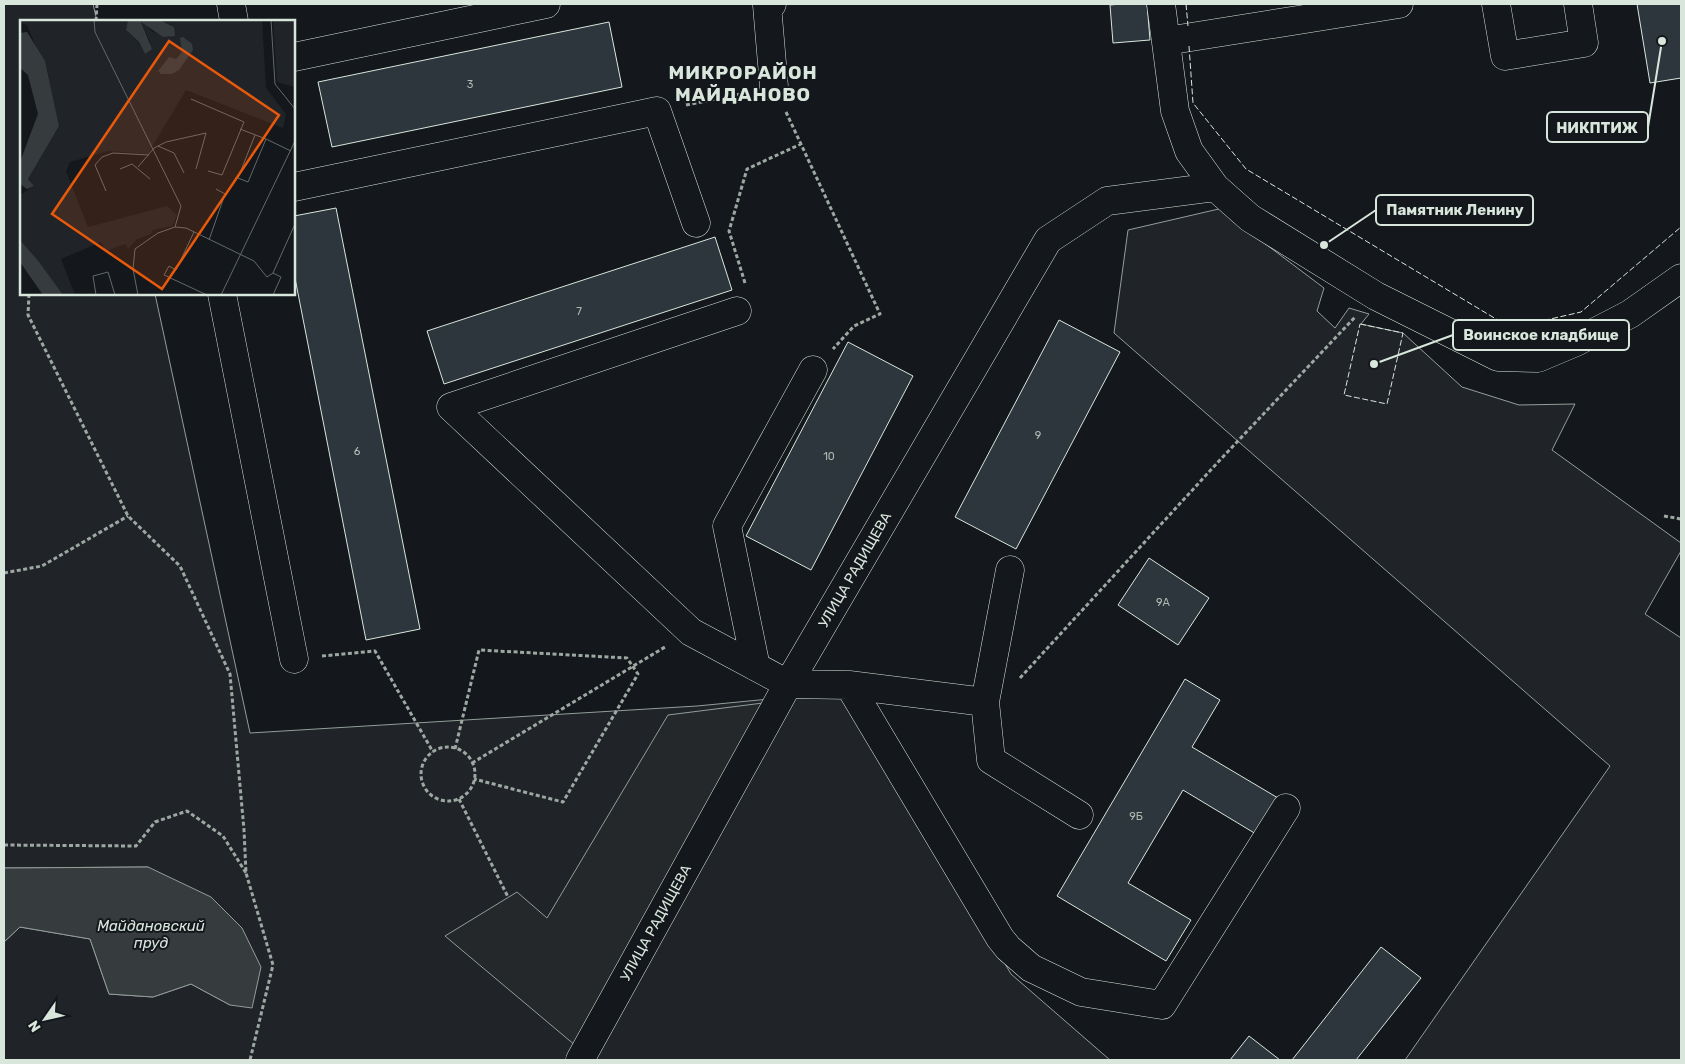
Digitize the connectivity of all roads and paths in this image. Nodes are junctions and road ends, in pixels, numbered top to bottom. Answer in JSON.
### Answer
{"nodes":[{"id":1,"x":97,"y":4,"type":"edge"},
{"id":2,"x":230,"y":4,"type":"edge"},
{"id":3,"x":546,"y":4,"type":"edge"},
{"id":4,"x":772,"y":4,"type":"edge"},
{"id":5,"x":1161,"y":4,"type":"edge"},
{"id":6,"x":1399,"y":4,"type":"edge"},
{"id":7,"x":1496,"y":4,"type":"edge"},
{"id":8,"x":1578,"y":4,"type":"edge"},
{"id":9,"x":96,"y":20,"type":"edge"},
{"id":10,"x":234,"y":20,"type":"edge"},
{"id":11,"x":1166,"y":41,"type":"junction"},
{"id":12,"x":295,"y":57,"type":"edge"},
{"id":13,"x":774,"y":87,"type":"junction"},
{"id":14,"x":657,"y":111,"type":"junction"},
{"id":15,"x":801,"y":144,"type":"junction"},
{"id":16,"x":295,"y":187,"type":"edge"},
{"id":17,"x":1215,"y":187,"type":"junction"},
{"id":18,"x":696,"y":223,"type":"dead end"},
{"id":19,"x":1681,"y":278,"type":"edge"},
{"id":20,"x":29,"y":295,"type":"edge"},
{"id":21,"x":222,"y":295,"type":"edge"},
{"id":22,"x":1376,"y":296,"type":"junction"},
{"id":23,"x":737,"y":311,"type":"joint"},
{"id":24,"x":813,"y":370,"type":"joint"},
{"id":25,"x":128,"y":516,"type":"junction"},
{"id":26,"x":1664,"y":516,"type":"dead end"},
{"id":27,"x":1681,"y":519,"type":"edge"},
{"id":28,"x":1010,"y":570,"type":"dead end"},
{"id":29,"x":4,"y":573,"type":"edge"},
{"id":30,"x":692,"y":632,"type":"junction"},
{"id":31,"x":294,"y":659,"type":"joint"},
{"id":32,"x":633,"y":666,"type":"junction"},
{"id":33,"x":756,"y":666,"type":"junction"},
{"id":34,"x":788,"y":684,"type":"junction"},
{"id":35,"x":849,"y":685,"type":"junction"},
{"id":36,"x":985,"y":702,"type":"junction"},
{"id":37,"x":455,"y":749,"type":"junction"},
{"id":38,"x":433,"y":752,"type":"junction"},
{"id":39,"x":472,"y":763,"type":"junction"},
{"id":40,"x":474,"y":779,"type":"junction"},
{"id":41,"x":459,"y":799,"type":"junction"},
{"id":42,"x":1286,"y":808,"type":"dead end"},
{"id":43,"x":1079,"y":815,"type":"dead end"},
{"id":44,"x":4,"y":844,"type":"edge"},
{"id":45,"x":246,"y":873,"type":"junction"},
{"id":46,"x":508,"y":897,"type":"dead end"},
{"id":47,"x":250,"y":1060,"type":"edge"},
{"id":48,"x":580,"y":1060,"type":"edge"}],
"edges":[{"from":1,"to":9,"type":"path"},
{"from":2,"to":10,"type":"street"},
{"from":3,"to":12,"type":"street"},
{"from":4,"to":13,"type":"street"},
{"from":5,"to":11,"type":"street"},
{"from":6,"to":11,"type":"street"},
{"from":7,"to":8,"type":"street"},
{"from":11,"to":17,"type":"street"},
{"from":13,"to":14,"type":"path"},
{"from":13,"to":15,"type":"path"},
{"from":14,"to":16,"type":"street"},
{"from":14,"to":18,"type":"street"},
{"from":15,"to":23,"type":"path"},
{"from":15,"to":24,"type":"path"},
{"from":17,"to":22,"type":"street"},
{"from":17,"to":34,"type":"street","name":"УЛИЦА РАДИЩЕВА"},
{"from":19,"to":22,"type":"street"},
{"from":20,"to":25,"type":"path"},
{"from":21,"to":31,"type":"street"},
{"from":22,"to":36,"type":"path"},
{"from":23,"to":30,"type":"street"},
{"from":24,"to":33,"type":"street"},
{"from":25,"to":29,"type":"path"},
{"from":25,"to":45,"type":"path"},
{"from":26,"to":27,"type":"path"},
{"from":28,"to":36,"type":"street"},
{"from":30,"to":32,"type":"path"},
{"from":30,"to":33,"type":"street"},
{"from":31,"to":38,"type":"path"},
{"from":32,"to":37,"type":"path"},
{"from":32,"to":39,"type":"path"},
{"from":32,"to":40,"type":"path"},
{"from":33,"to":34,"type":"street"},
{"from":34,"to":35,"type":"street"},
{"from":34,"to":48,"type":"street","name":"УЛИЦА РАДИЩЕВА"},
{"from":35,"to":36,"type":"street"},
{"from":35,"to":42,"type":"street"},
{"from":36,"to":43,"type":"street"},
{"from":37,"to":38,"type":"path"},
{"from":37,"to":39,"type":"path"},
{"from":38,"to":41,"type":"path"},
{"from":39,"to":40,"type":"path"},
{"from":40,"to":41,"type":"path"},
{"from":41,"to":46,"type":"path"},
{"from":44,"to":45,"type":"path"},
{"from":45,"to":47,"type":"path"}]}
